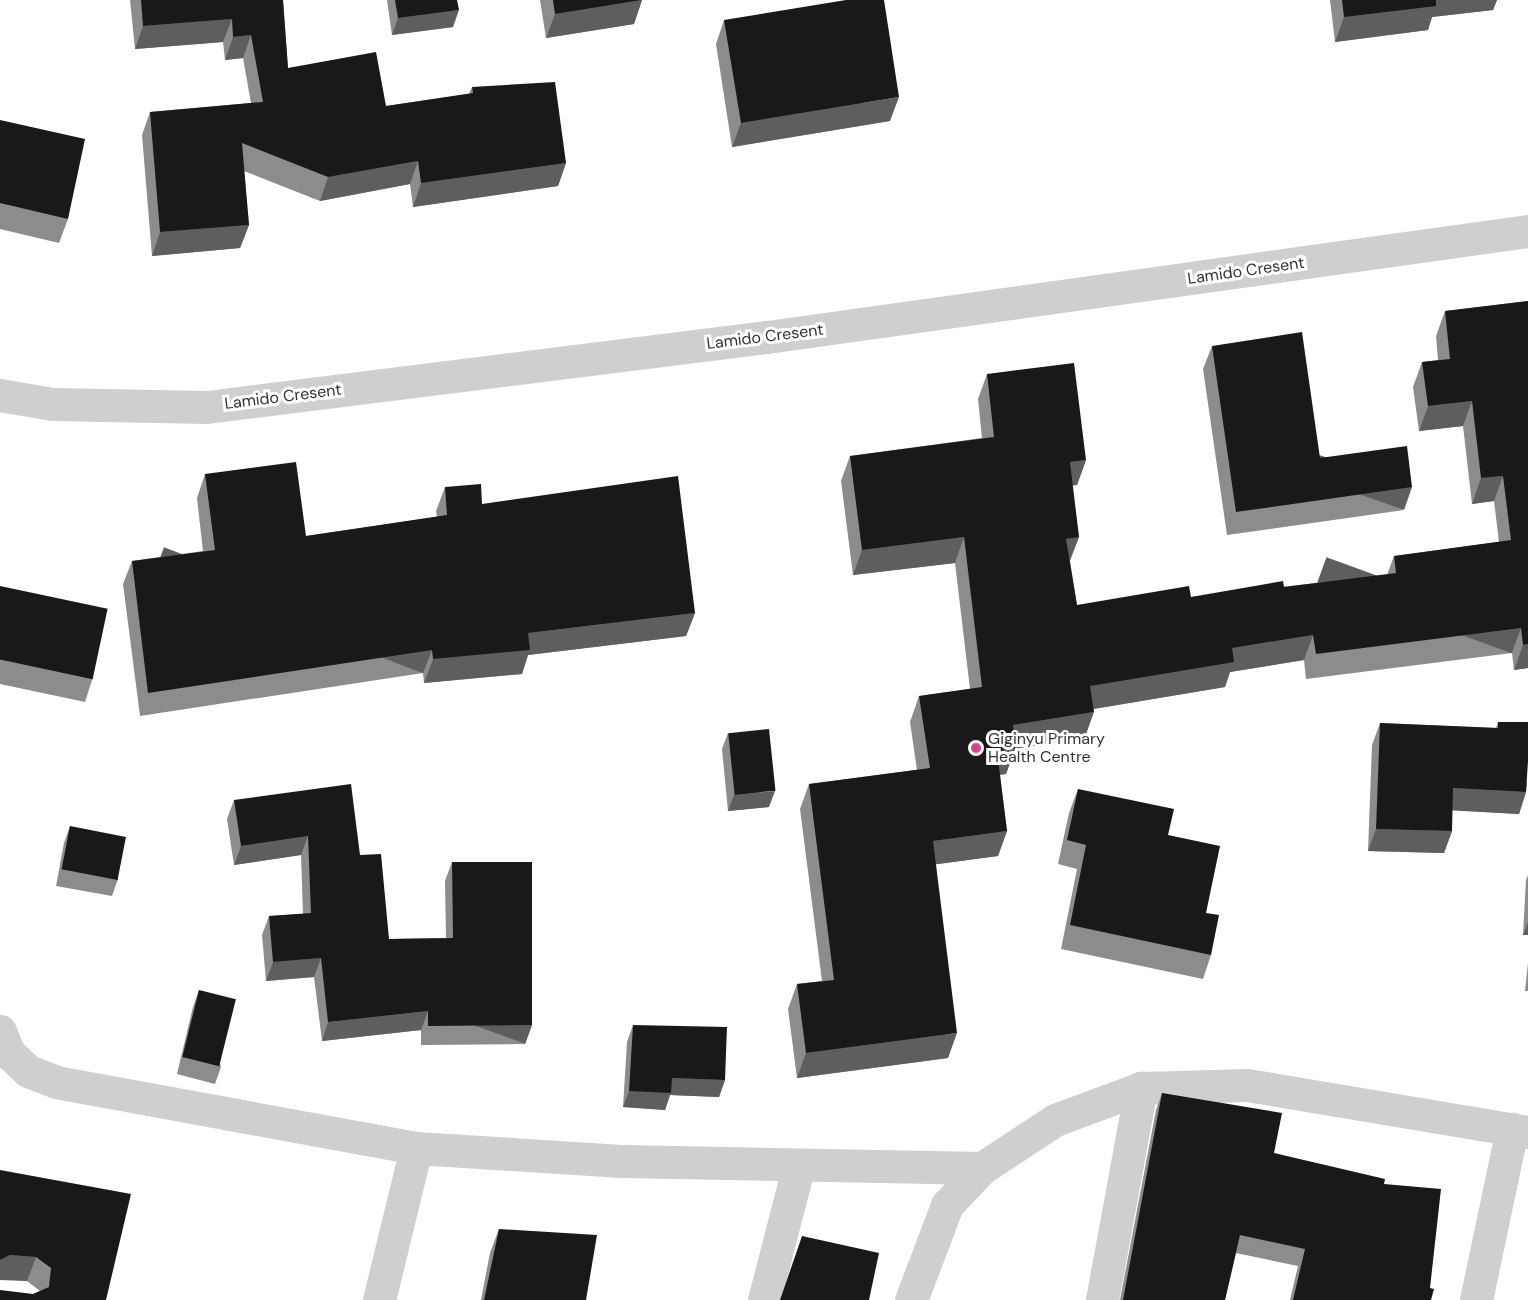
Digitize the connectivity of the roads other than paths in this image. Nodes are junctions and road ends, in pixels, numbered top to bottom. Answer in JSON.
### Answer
{"nodes":[{"id":1,"x":1528,"y":231,"type":"edge"},
{"id":2,"x":0,"y":395,"type":"edge"},
{"id":3,"x":0,"y":1031,"type":"edge"},
{"id":4,"x":1141,"y":1088,"type":"junction"},
{"id":5,"x":1520,"y":1130,"type":"edge"},
{"id":6,"x":416,"y":1148,"type":"junction"},
{"id":7,"x":799,"y":1165,"type":"junction"},
{"id":8,"x":982,"y":1168,"type":"junction"},
{"id":9,"x":379,"y":1300,"type":"edge"},
{"id":10,"x":764,"y":1300,"type":"edge"},
{"id":11,"x":911,"y":1300,"type":"edge"},
{"id":12,"x":1102,"y":1300,"type":"edge"},
{"id":13,"x":1476,"y":1300,"type":"edge"}],
"edges":[{"from":1,"to":2,"type":"street","name":"Lamido Cresent"},
{"from":3,"to":6,"type":"street"},
{"from":4,"to":5,"type":"street"},
{"from":4,"to":8,"type":"street"},
{"from":4,"to":12,"type":"street"},
{"from":5,"to":13,"type":"street"},
{"from":6,"to":7,"type":"street"},
{"from":6,"to":9,"type":"street"},
{"from":7,"to":8,"type":"street"},
{"from":7,"to":10,"type":"street"},
{"from":8,"to":11,"type":"street"}]}
